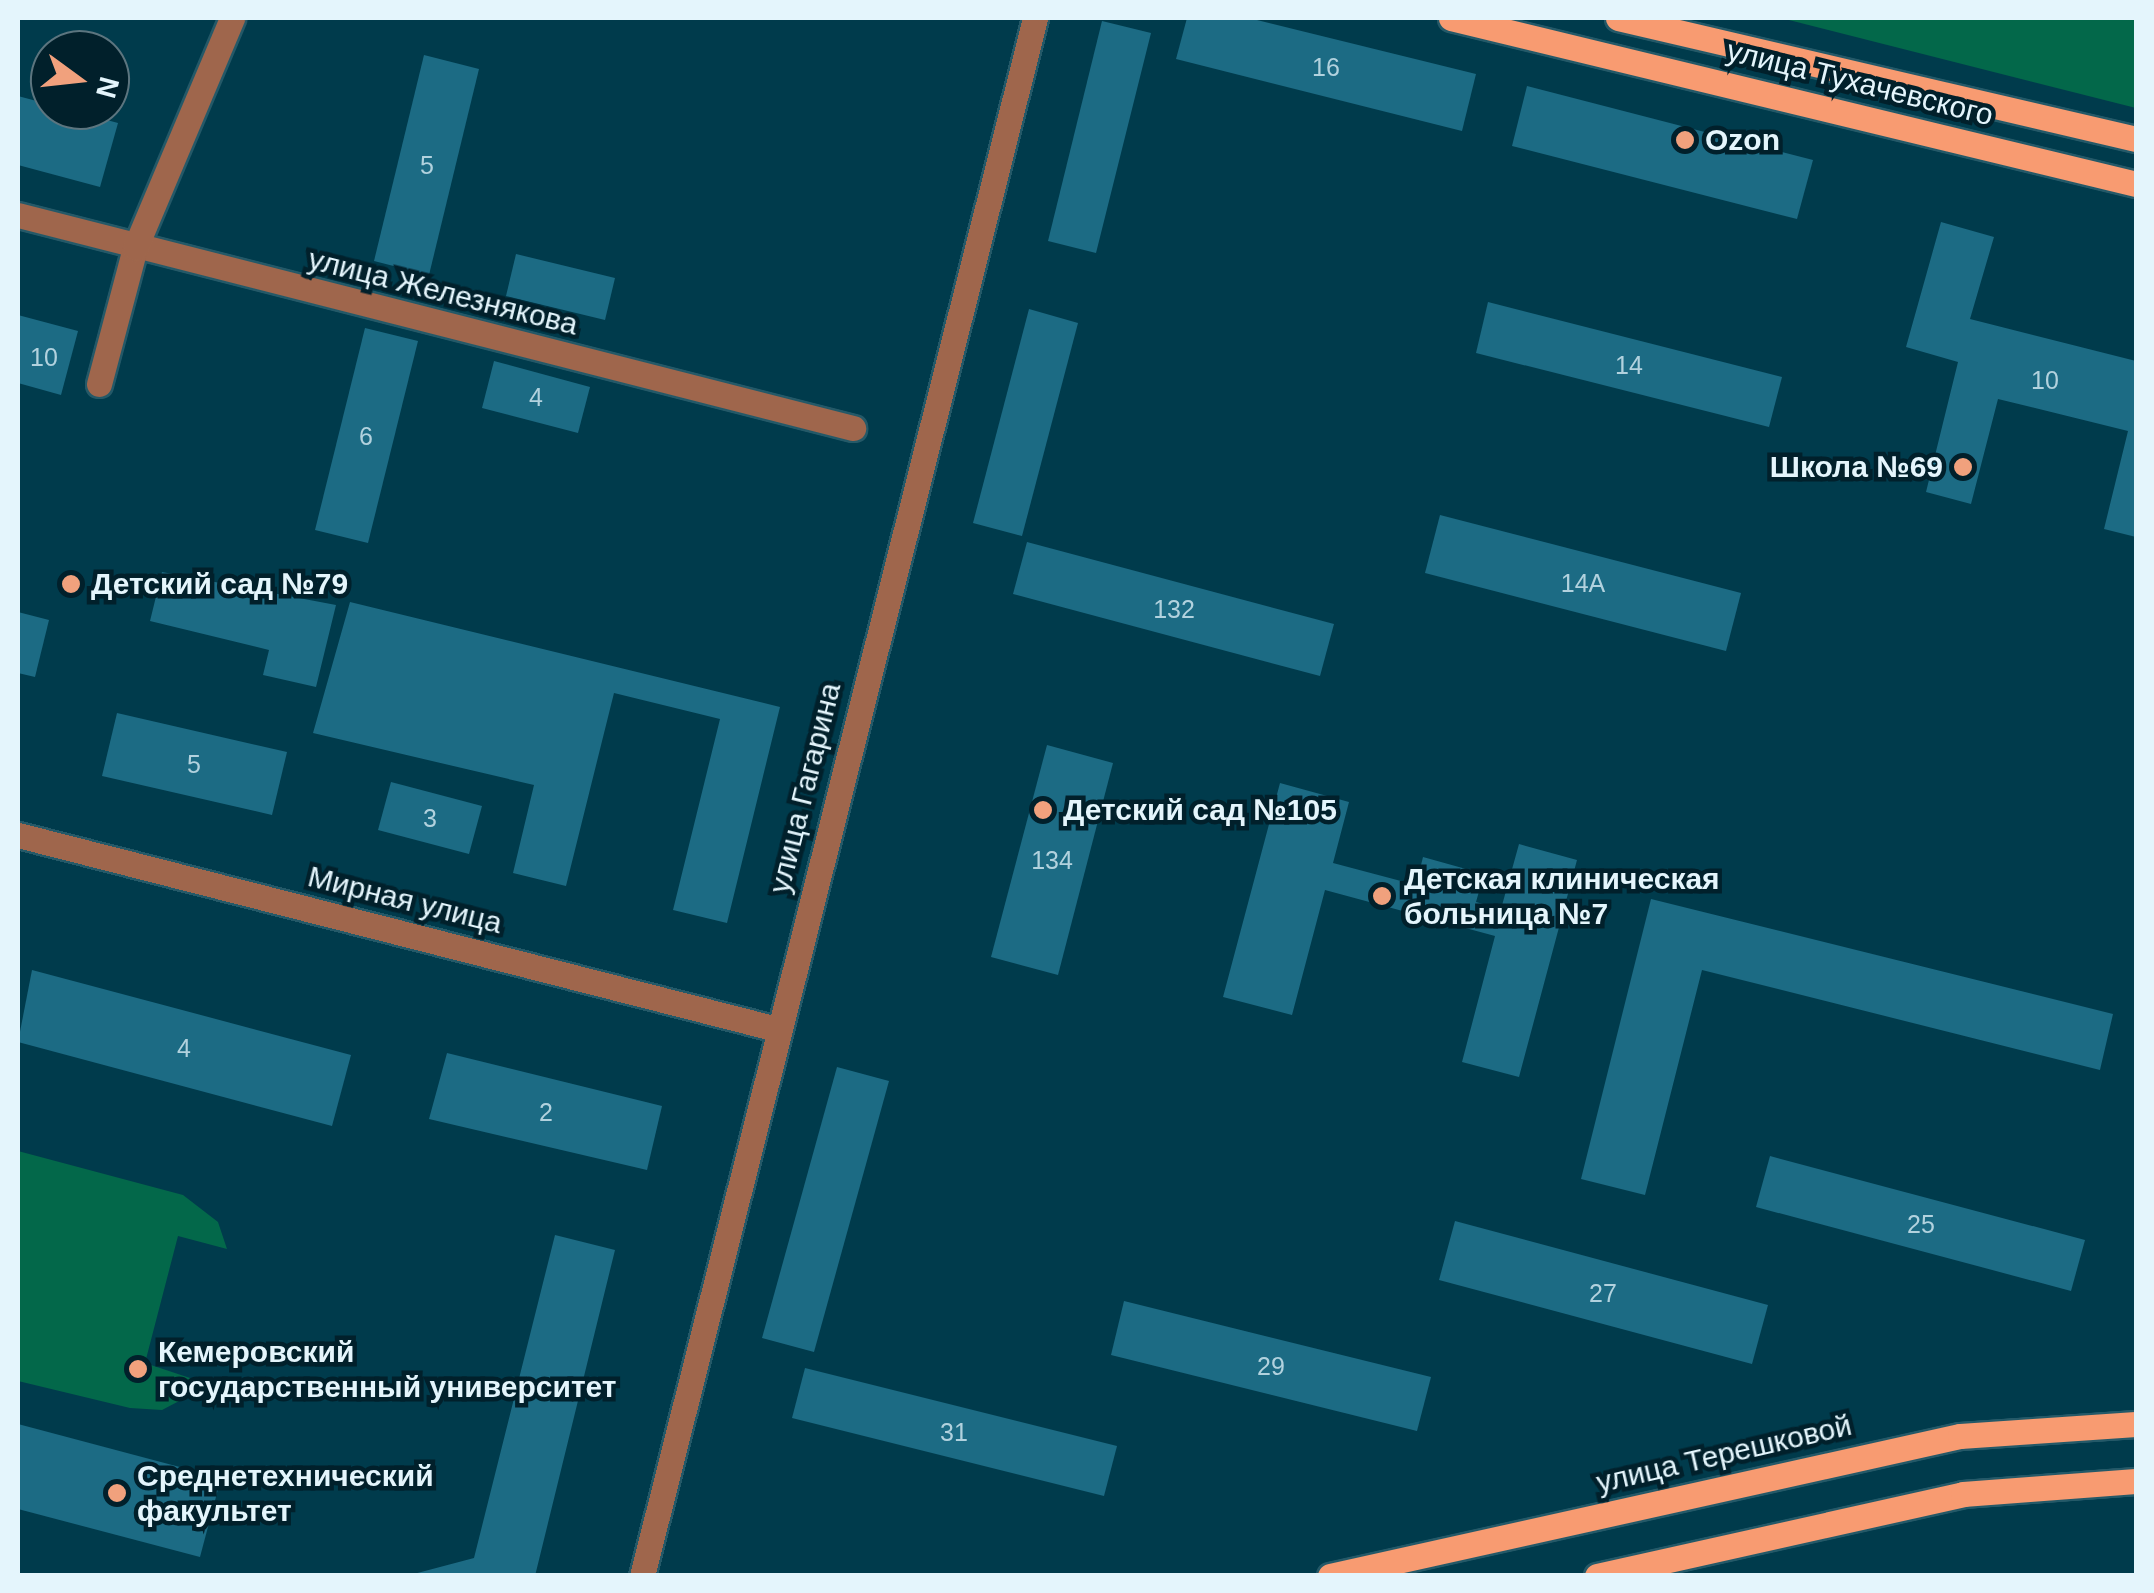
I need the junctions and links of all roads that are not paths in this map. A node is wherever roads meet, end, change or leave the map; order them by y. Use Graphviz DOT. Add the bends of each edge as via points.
graph roads {
  1 [pos="232,18"];
  2 [pos="1035,18"];
  3 [pos="1451,18"];
  4 [pos="1618,18"];
  5 [pos="2136,139"];
  6 [pos="2136,184"];
  7 [pos="18,215"];
  8 [pos="135,248"];
  9 [pos="98,384"];
  10 [pos="853,428"];
  11 [pos="18,835"];
  12 [pos="777,1029"];
  13 [pos="2136,1424"];
  14 [pos="2136,1481"];
  15 [pos="642,1576"];
  16 [pos="1330,1576"];
  17 [pos="1597,1576"];
  1 -- 8 [label="street" via="219,66"];
  2 -- 12 [label="street, улица Гагарина"];
  3 -- 6 [label="main road, улица Тухачевского"];
  4 -- 5 [label="main road, улица Тухачевского"];
  7 -- 8 [label="street, улица Железнякова"];
  8 -- 9 [label="street"];
  8 -- 10 [label="street, улица Железнякова"];
  11 -- 12 [label="street, Мирная улица"];
  12 -- 15 [label="street, улица Гагарина"];
  13 -- 16 [label="main road, улица Терешковой" via="1960,1436"];
  14 -- 17 [label="main road" via="1964,1494"];
}
